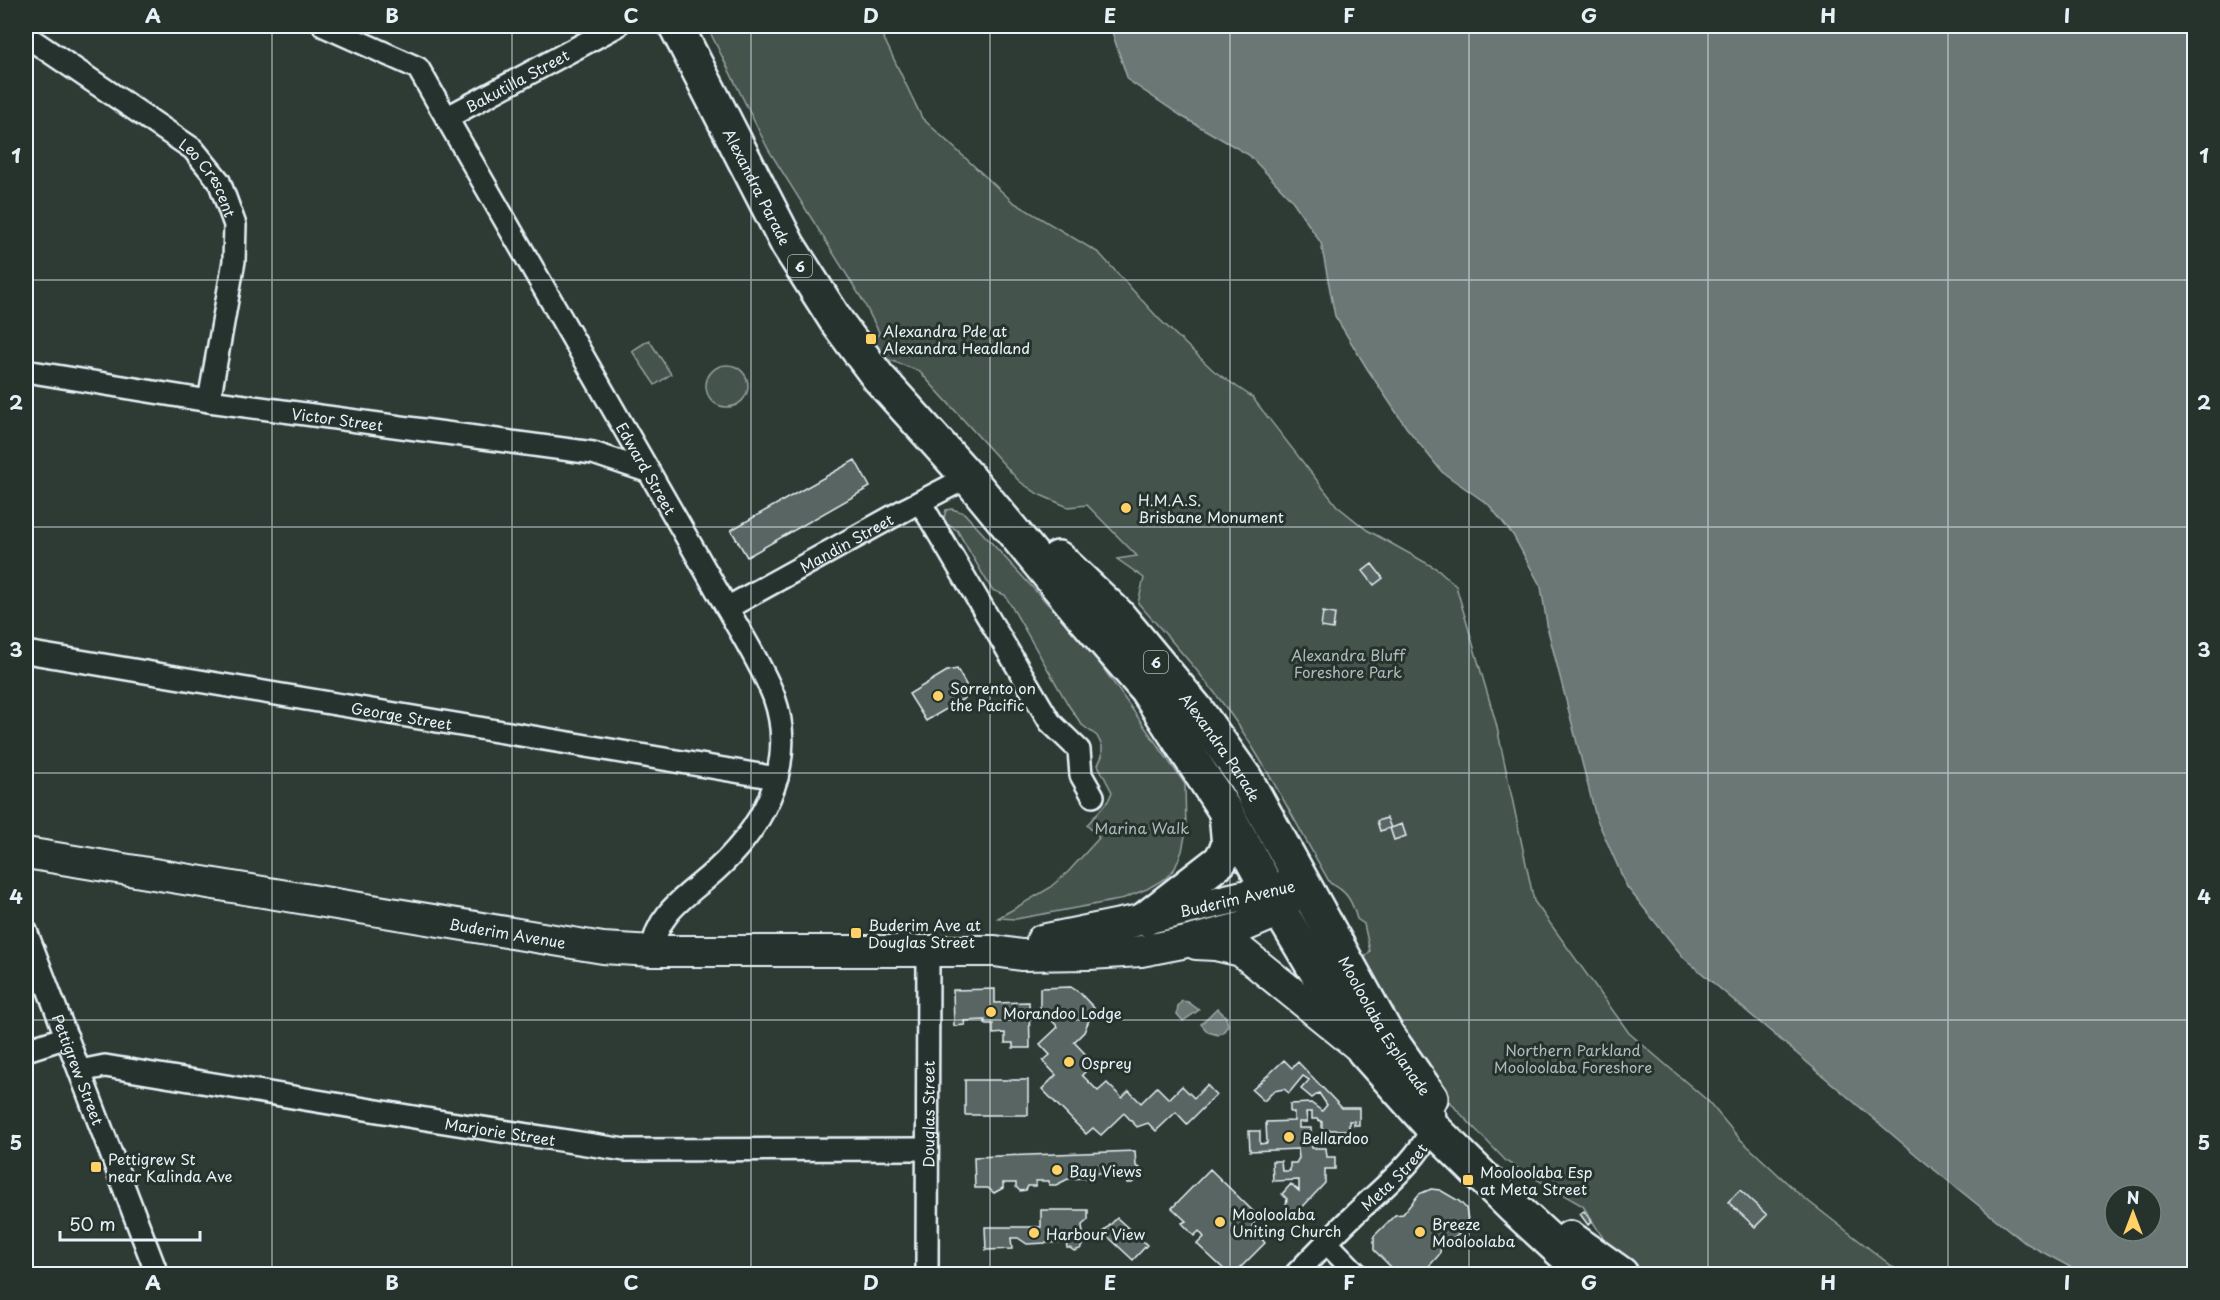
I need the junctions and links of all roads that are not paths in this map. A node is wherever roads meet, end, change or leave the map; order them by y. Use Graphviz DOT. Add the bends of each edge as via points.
graph roads {
  1 [pos="324,26"];
  2 [pos="617,26"];
  3 [pos="676,26"];
  4 [pos="26,36"];
  5 [pos="448,117"];
  6 [pos="26,371"];
  7 [pos="209,400"];
  8 [pos="647,471"];
  9 [pos="968,477"];
  10 [pos="920,501"];
  11 [pos="727,608"];
  12 [pos="26,652"];
  13 [pos="777,778"];
  14 [pos="1093,796"];
  15 [pos="1226,812"];
  16 [pos="26,853"];
  17 [pos="1301,882"];
  18 [pos="1274,901"];
  19 [pos="1145,919"];
  20 [pos="26,931"];
  21 [pos="1182,944"];
  22 [pos="652,951"];
  23 [pos="928,951"];
  24 [pos="995,951"];
  25 [pos="67,1037"];
  26 [pos="26,1050"];
  27 [pos="1364,1051"];
  28 [pos="80,1071"];
  29 [pos="1425,1091"];
  30 [pos="1432,1128"];
  31 [pos="926,1149"];
  32 [pos="1326,1242"];
  33 [pos="157,1275"];
  34 [pos="927,1275"];
  35 [pos="1296,1275"];
  36 [pos="1358,1275"];
  37 [pos="1586,1275"];
  38 [pos="1621,1275"];
  1 -- 5 [label="street, Edward Street" via="418,68"];
  2 -- 5 [label="street, Bakutilla Street"];
  3 -- 9 [label="main road, Alexandra Parade / 6" via="809,280 878,377"];
  4 -- 7 [label="street, Leo Crescent" via="193,149 219,181 235,225 234,261"];
  5 -- 8 [label="street, Edward Street"];
  6 -- 7 [label="street, Victor Street"];
  7 -- 8 [label="street, Victor Street" via="593,453"];
  8 -- 11 [label="street, Edward Street"];
  9 -- 10 [label="street, Mandin Street"];
  9 -- 15 [label="main road, Alexandra Parade / 6" via="1146,689"];
  9 -- 17 [label="main road, Alexandra Parade / 6" via="1117,614 1196,709 1245,778"];
  10 -- 11 [label="street, Mandin Street"];
  10 -- 14 [label="street" via="1050,722 1079,750 1081,775"];
  11 -- 13 [label="street, Edward Street" via="774,697 781,740"];
  12 -- 13 [label="street, George Street"];
  13 -- 22 [label="street, Edward Street" via="749,836 672,907 654,936"];
  15 -- 18 [label="main road, Alexandra Parade / 6"];
  15 -- 19 [label="main road" via="1226,854"];
  16 -- 22 [label="main road, Buderim Avenue" via="603,948"];
  17 -- 18 [label="main road, Buderim Avenue"];
  17 -- 29 [label="main road, Mooloolaba Esplanade / 6" via="1387,1035"];
  18 -- 19 [label="main road, Buderim Avenue"];
  18 -- 21 [label="main road, Buderim Avenue" via="1240,928"];
  18 -- 27 [label="main road, Mooloolaba Esplanade / 6"];
  19 -- 24 [label="main road, Buderim Avenue"];
  20 -- 25 [label="street, Pettigrew Street"];
  21 -- 24 [label="main road, Buderim Avenue" via="1089,954 1021,956"];
  21 -- 27 [label="main road" via="1241,951"];
  22 -- 23 [label="main road, Buderim Avenue"];
  23 -- 24 [label="main road, Buderim Avenue"];
  23 -- 31 [label="street, Douglas Street"];
  25 -- 26 [label="street"];
  25 -- 28 [label="street, Pettigrew Street"];
  27 -- 30 [label="main road, Mooloolaba Esplanade / 6"];
  28 -- 31 [label="street, Marjorie Street" via="105,1066 625,1150"];
  28 -- 33 [label="street, Pettigrew Street"];
  29 -- 30 [label="street, Meta Street" via="1435,1116"];
  29 -- 38 [label="main road, Mooloolaba Esplanade / 6" via="1517,1190 1569,1237"];
  30 -- 32 [label="street, Meta Street" via="1406,1165"];
  30 -- 37 [label="main road, Mooloolaba Esplanade / 6"];
  31 -- 34 [label="street, Douglas Street"];
  32 -- 35 [label="street, Meta Street"];
  32 -- 36 [label="street"];
}
